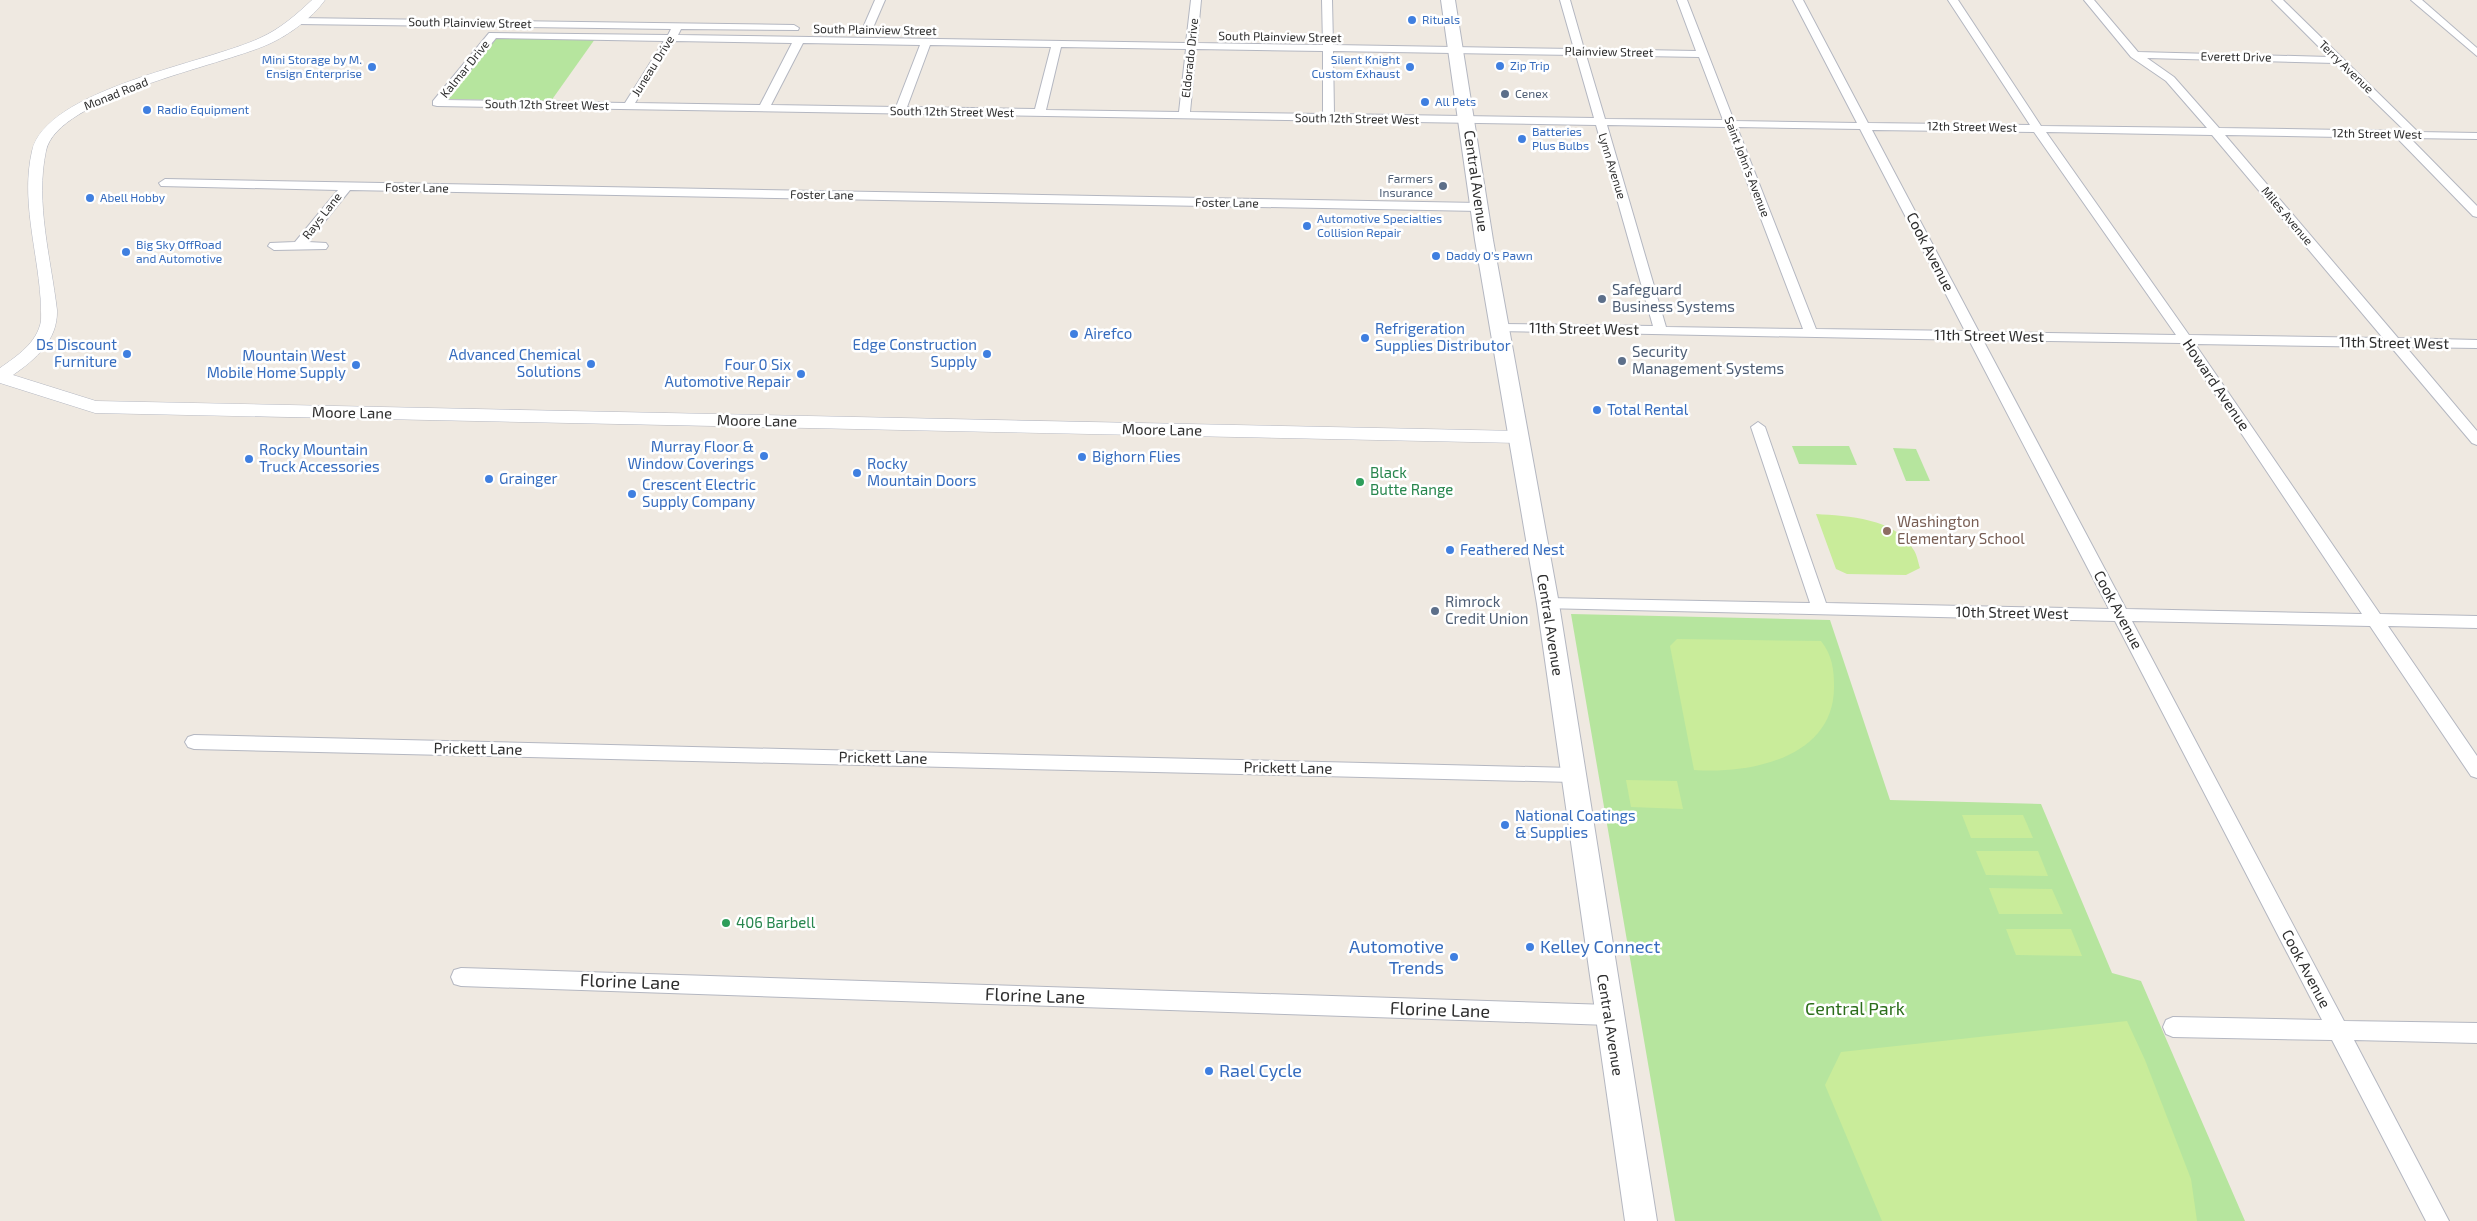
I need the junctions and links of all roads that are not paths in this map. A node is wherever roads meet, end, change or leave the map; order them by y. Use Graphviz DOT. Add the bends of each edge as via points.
graph roads {
  1 [pos="319,0"];
  2 [pos="880,0"];
  3 [pos="1196,0"];
  4 [pos="1327,0"];
  5 [pos="1448,0"];
  6 [pos="1565,0"];
  7 [pos="1682,0"];
  8 [pos="1798,0"];
  9 [pos="1953,0"];
  10 [pos="2089,0"];
  11 [pos="2278,0"];
  12 [pos="2416,0"];
  13 [pos="297,21"];
  14 [pos="678,26"];
  15 [pos="809,28"];
  16 [pos="867,30"];
  17 [pos="970,31"];
  18 [pos="493,35"];
  19 [pos="671,38"];
  20 [pos="799,40"];
  21 [pos="1192,41"];
  22 [pos="926,42"];
  23 [pos="1329,42"];
  24 [pos="1057,44"];
  25 [pos="1454,44"];
  26 [pos="1579,52"];
  27 [pos="2477,53"];
  28 [pos="1702,54"];
  29 [pos="2135,55"];
  30 [pos="2338,60"];
  31 [pos="438,103"];
  32 [pos="628,106"];
  33 [pos="764,108"];
  34 [pos="900,111"];
  35 [pos="1040,114"];
  36 [pos="1184,116"];
  37 [pos="1329,119"];
  38 [pos="1467,121"];
  39 [pos="1599,122"];
  40 [pos="1730,124"];
  41 [pos="1864,126"];
  42 [pos="2038,128"];
  43 [pos="2216,131"];
  44 [pos="2399,134"];
  45 [pos="2415,134"];
  46 [pos="2477,136"];
  47 [pos="165,183"];
  48 [pos="346,187"];
  49 [pos="1479,207"];
  50 [pos="2477,213"];
  51 [pos="299,245"];
  52 [pos="274,246"];
  53 [pos="322,246"];
  54 [pos="1501,328"];
  55 [pos="1661,331"];
  56 [pos="1811,333"];
  57 [pos="1974,336"];
  58 [pos="2186,340"];
  59 [pos="2394,343"];
  60 [pos="2477,344"];
  61 [pos="0,377"];
  62 [pos="1758,427"];
  63 [pos="1519,437"];
  64 [pos="2477,440"];
  65 [pos="1548,604"];
  66 [pos="1820,609"];
  67 [pos="2121,615"];
  68 [pos="2374,620"];
  69 [pos="2477,622"];
  70 [pos="194,742"];
  71 [pos="2477,771"];
  72 [pos="1572,775"];
  73 [pos="461,977"];
  74 [pos="1609,1016"];
  75 [pos="2173,1027"];
  76 [pos="2337,1028"];
  77 [pos="2477,1032"];
  78 [pos="1641,1221"];
  79 [pos="2438,1221"];
  1 -- 13 [label="street, Monad Road"];
  2 -- 16 [label="street"];
  3 -- 21 [label="street, Eldorado Drive"];
  4 -- 23 [label="street"];
  5 -- 25 [label="main road, Central Avenue"];
  6 -- 26 [label="street, Lynn Avenue"];
  7 -- 28 [label="street, Saint John's Avenue"];
  8 -- 41 [label="street, Cook Avenue"];
  9 -- 42 [label="street, Howard Avenue"];
  10 -- 29 [label="street, Miles Avenue"];
  11 -- 30 [label="street, Terry Avenue"];
  12 -- 27 [label="street"];
  13 -- 14 [label="street, South Plainview Street"];
  13 -- 61 [label="street, Monad Road" via="265,41 241,51 104,97 77,110 45,136 38,150 36,165 49,316 46,332 32,350"];
  14 -- 15 [label="street, South Plainview Street"];
  14 -- 19 [label="street, Juneau Drive"];
  17 -- 21 [label="street, South Plainview Street"];
  18 -- 19 [label="street, South Plainview Street"];
  18 -- 31 [label="street, Kalmar Drive"];
  19 -- 20 [label="street, South Plainview Street"];
  19 -- 32 [label="street, Juneau Drive"];
  20 -- 22 [label="street, South Plainview Street"];
  20 -- 33 [label="street"];
  21 -- 23 [label="street, South Plainview Street"];
  21 -- 24 [label="street, South Plainview Street"];
  21 -- 36 [label="street, Eldorado Drive"];
  22 -- 24 [label="street, South Plainview Street"];
  22 -- 34 [label="street"];
  23 -- 25 [label="street, South Plainview Street"];
  23 -- 37 [label="street"];
  24 -- 35 [label="street"];
  25 -- 26 [label="street, Plainview Street"];
  25 -- 38 [label="main road, Central Avenue"];
  26 -- 28 [label="street, Plainview Street"];
  26 -- 39 [label="street, Lynn Avenue"];
  28 -- 40 [label="street, Saint John's Avenue"];
  29 -- 30 [label="street, Everett Drive"];
  29 -- 43 [label="street, Miles Avenue" via="2170,79"];
  30 -- 45 [label="street, Terry Avenue"];
  31 -- 32 [label="street, South 12th Street West"];
  32 -- 33 [label="street, South 12th Street West"];
  33 -- 34 [label="street, South 12th Street West"];
  34 -- 35 [label="street, South 12th Street West"];
  35 -- 36 [label="street, South 12th Street West"];
  36 -- 37 [label="street, South 12th Street West"];
  37 -- 38 [label="street, South 12th Street West"];
  38 -- 39 [label="street, 12th Street West"];
  38 -- 49 [label="main road, Central Avenue"];
  39 -- 40 [label="street, 12th Street West"];
  39 -- 55 [label="street, Lynn Avenue"];
  40 -- 41 [label="street, 12th Street West"];
  40 -- 56 [label="street, Saint John's Avenue"];
  41 -- 42 [label="street, 12th Street West"];
  41 -- 57 [label="street, Cook Avenue"];
  42 -- 43 [label="street, 12th Street West"];
  42 -- 58 [label="street, Howard Avenue"];
  43 -- 44 [label="street, 12th Street West"];
  43 -- 59 [label="street, Miles Avenue"];
  44 -- 45 [label="street, 12th Street West"];
  44 -- 50 [label="street"];
  45 -- 46 [label="street, 12th Street West"];
  47 -- 48 [label="street, Foster Lane"];
  48 -- 49 [label="street, Foster Lane"];
  48 -- 51 [label="street, Rays Lane"];
  49 -- 54 [label="main road, Central Avenue"];
  51 -- 52 [label="street, Rays Lane"];
  51 -- 53 [label="street, Rays Lane"];
  54 -- 55 [label="street, 11th Street West"];
  54 -- 63 [label="main road, Central Avenue"];
  55 -- 56 [label="street, 11th Street West"];
  56 -- 57 [label="street, 11th Street West"];
  57 -- 58 [label="street, 11th Street West"];
  57 -- 67 [label="street, Cook Avenue"];
  58 -- 59 [label="street, 11th Street West"];
  58 -- 68 [label="street, Howard Avenue"];
  59 -- 60 [label="street, 11th Street West"];
  59 -- 64 [label="street, Miles Avenue"];
  61 -- 63 [label="street, Moore Lane" via="25,382 62,398 95,407"];
  62 -- 66 [label="street"];
  63 -- 65 [label="main road, Central Avenue"];
  65 -- 66 [label="street, 10th Street West"];
  65 -- 72 [label="main road, Central Avenue"];
  66 -- 67 [label="street, 10th Street West"];
  67 -- 68 [label="street, 10th Street West"];
  67 -- 76 [label="street, Cook Avenue"];
  68 -- 69 [label="street, 10th Street West"];
  68 -- 71 [label="street, Howard Avenue"];
  70 -- 72 [label="street, Prickett Lane"];
  72 -- 74 [label="main road, Central Avenue"];
  73 -- 74 [label="street, Florine Lane"];
  74 -- 78 [label="main road, Central Avenue"];
  75 -- 76 [label="street"];
  76 -- 77 [label="street"];
  76 -- 79 [label="street, Cook Avenue"];
}
